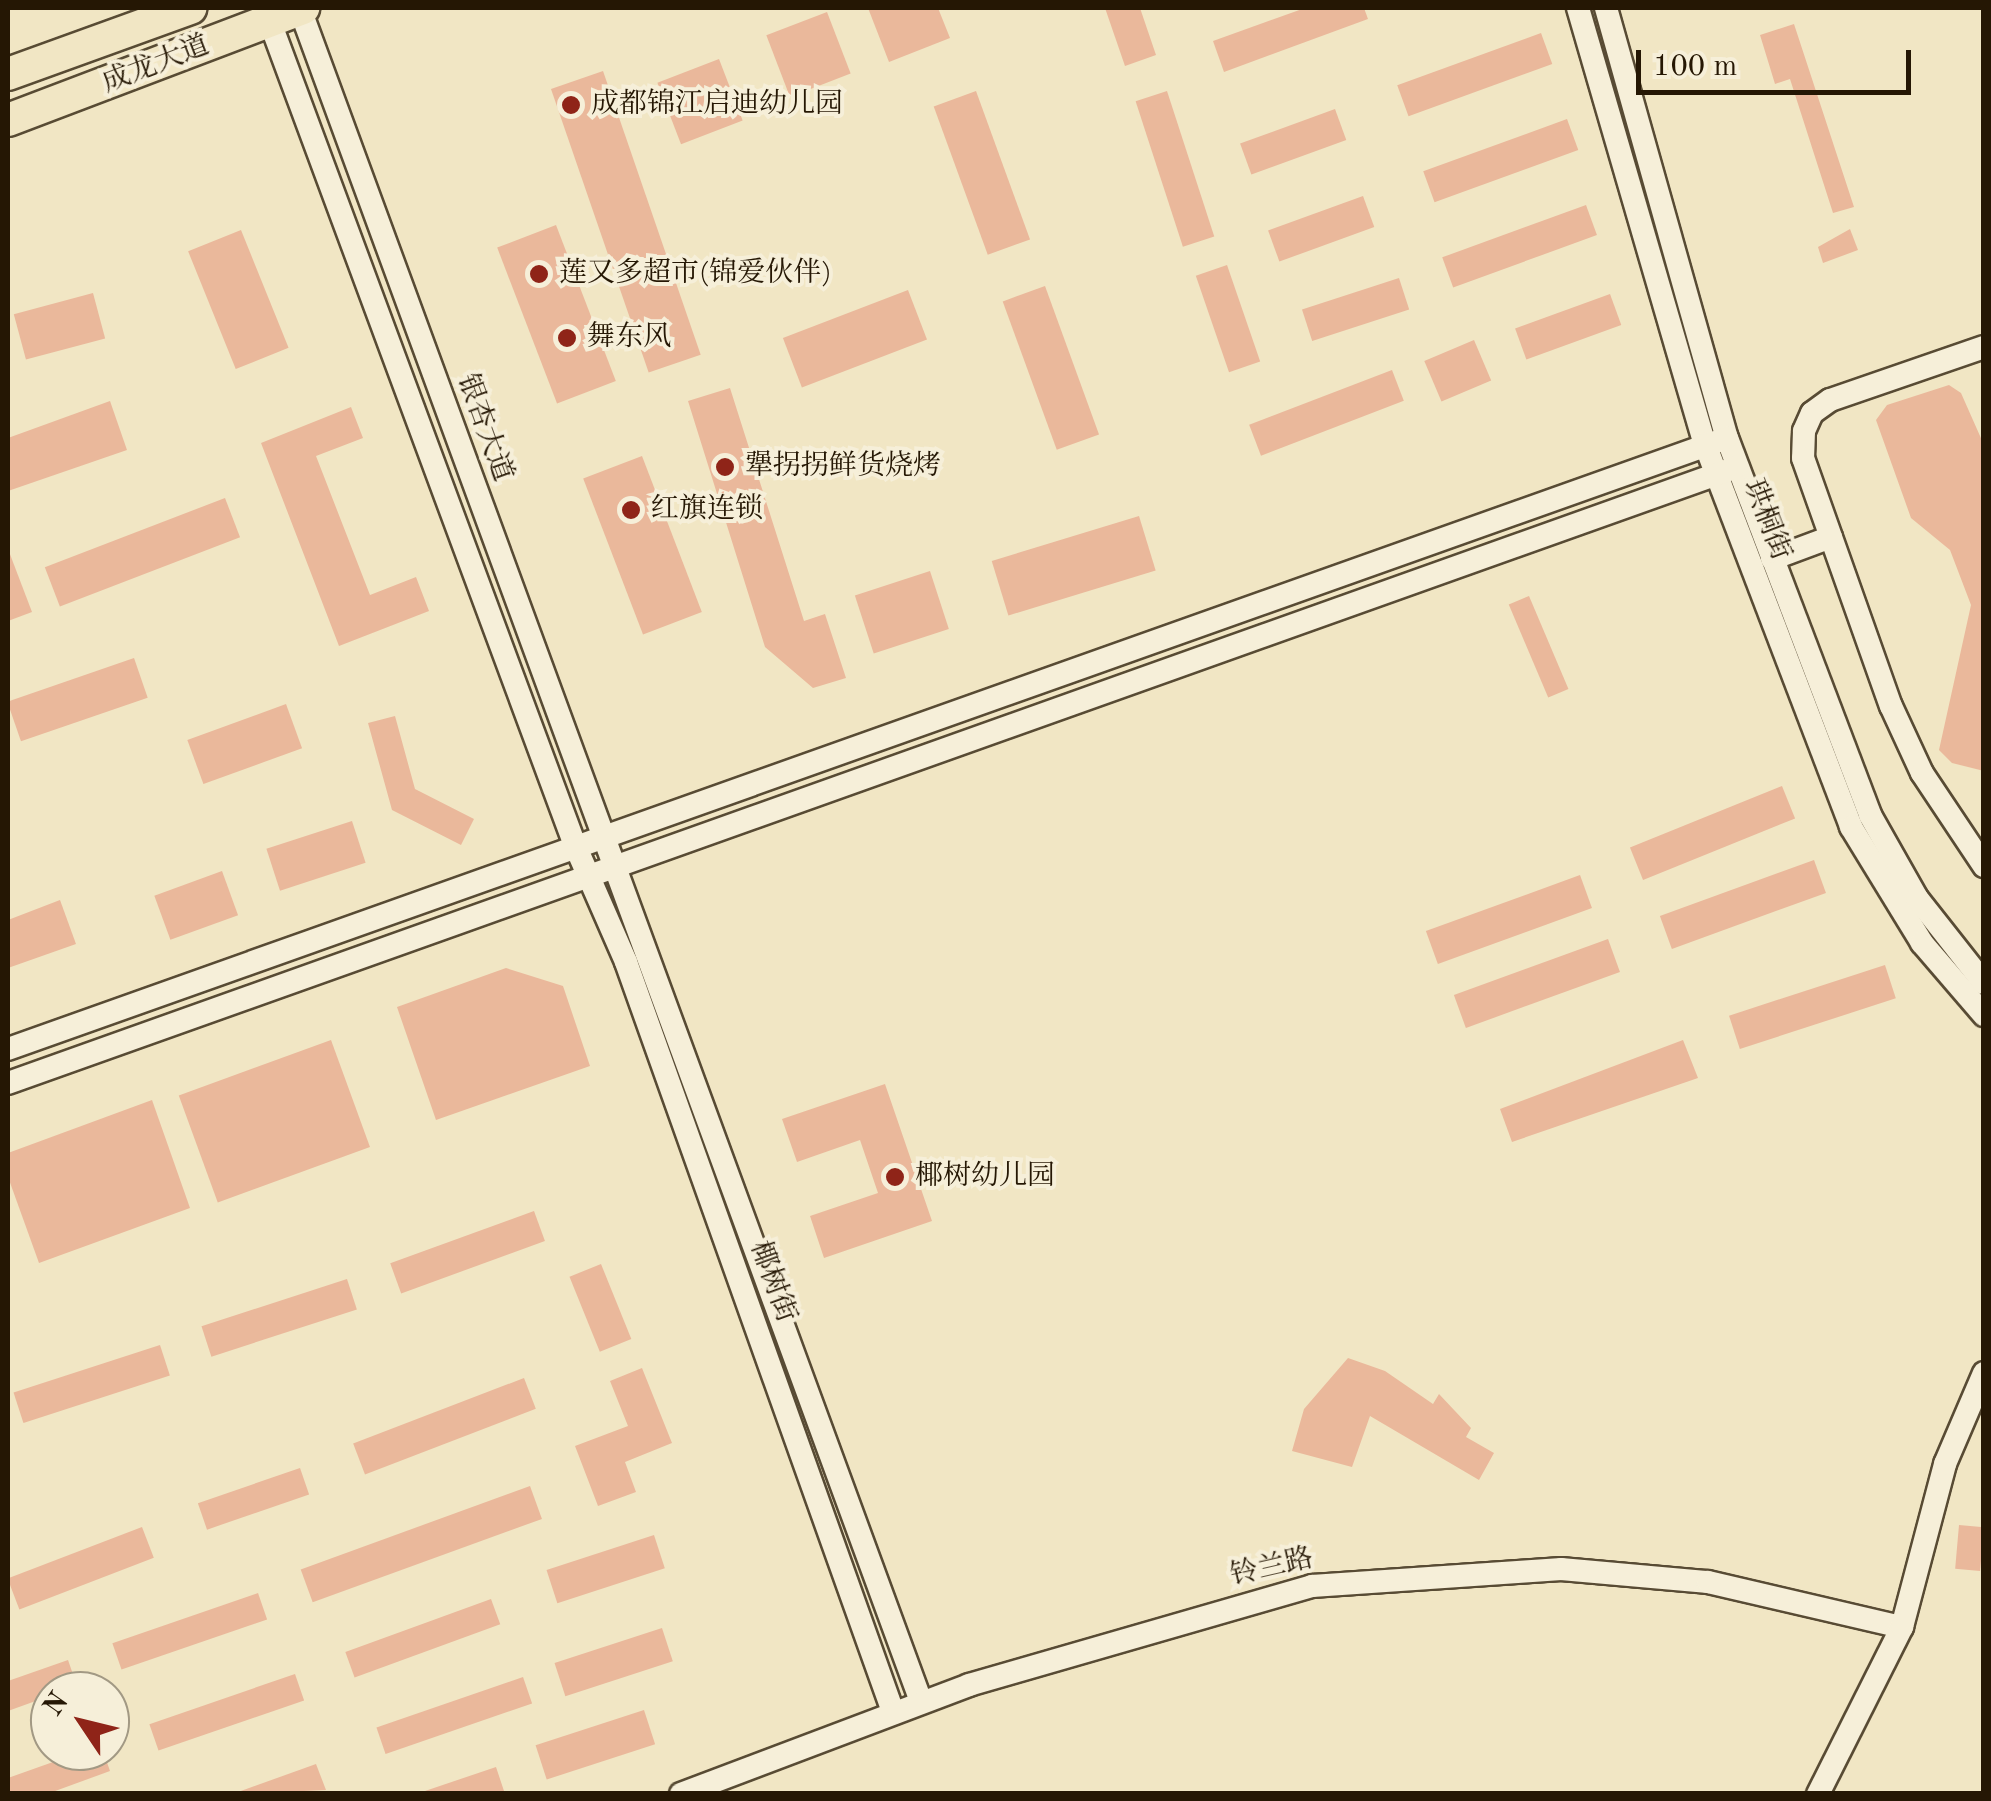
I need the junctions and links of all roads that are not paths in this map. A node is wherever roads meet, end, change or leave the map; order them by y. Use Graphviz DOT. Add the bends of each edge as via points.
graph roads {
  1 [pos="190,8"];
  2 [pos="1578,8"];
  3 [pos="1606,8"];
  4 [pos="291,13"];
  5 [pos="8,74"];
  6 [pos="8,120"];
  7 [pos="1984,347"];
  8 [pos="1716,441"];
  9 [pos="1726,470"];
  10 [pos="1831,537"];
  11 [pos="1772,559"];
  12 [pos="604,835"];
  13 [pos="575,846"];
  14 [pos="616,866"];
  15 [pos="1984,866"];
  16 [pos="587,875"];
  17 [pos="1984,983"];
  18 [pos="1984,1015"];
  19 [pos="8,1049"];
  20 [pos="8,1083"];
  21 [pos="1984,1373"];
  22 [pos="1902,1627"];
  23 [pos="921,1701"];
  24 [pos="893,1712"];
  25 [pos="681,1794"];
  26 [pos="1818,1794"];
  1 -- 5 [label="highway, 成龙大道"];
  2 -- 8 [label="street, 珙桐街"];
  3 -- 8 [label="street, 珙桐街"];
  4 -- 6 [label="highway, 成龙大道"];
  4 -- 12 [label="street, 银杏大道"];
  4 -- 13 [label="street"];
  7 -- 10 [label="street" via="1830,400 1812,413 1803,458"];
  8 -- 9 [label="street, 珙桐街"];
  8 -- 12 [label="street"];
  9 -- 11 [label="street, 珙桐街"];
  9 -- 14 [label="street"];
  9 -- 18 [label="street, 珙桐街" via="1851,827 1922,943"];
  10 -- 11 [label="street"];
  10 -- 15 [label="street" via="1922,773"];
  11 -- 17 [label="street, 珙桐街" via="1870,816 1917,898"];
  12 -- 13 [label="street"];
  12 -- 14 [label="street, 银杏大道"];
  13 -- 16 [label="street"];
  13 -- 19 [label="street"];
  14 -- 16 [label="street"];
  14 -- 23 [label="street, 椰树街"];
  16 -- 20 [label="street"];
  16 -- 24 [label="street, 椰树街" via="626,962"];
  21 -- 22 [label="street" via="1945,1464"];
  22 -- 23 [label="street, 铃兰路" via="1708,1582 1561,1569 1312,1586"];
  22 -- 26 [label="street"];
  23 -- 24 [label="street, 铃兰路"];
  24 -- 25 [label="street, 铃兰路"];
}
